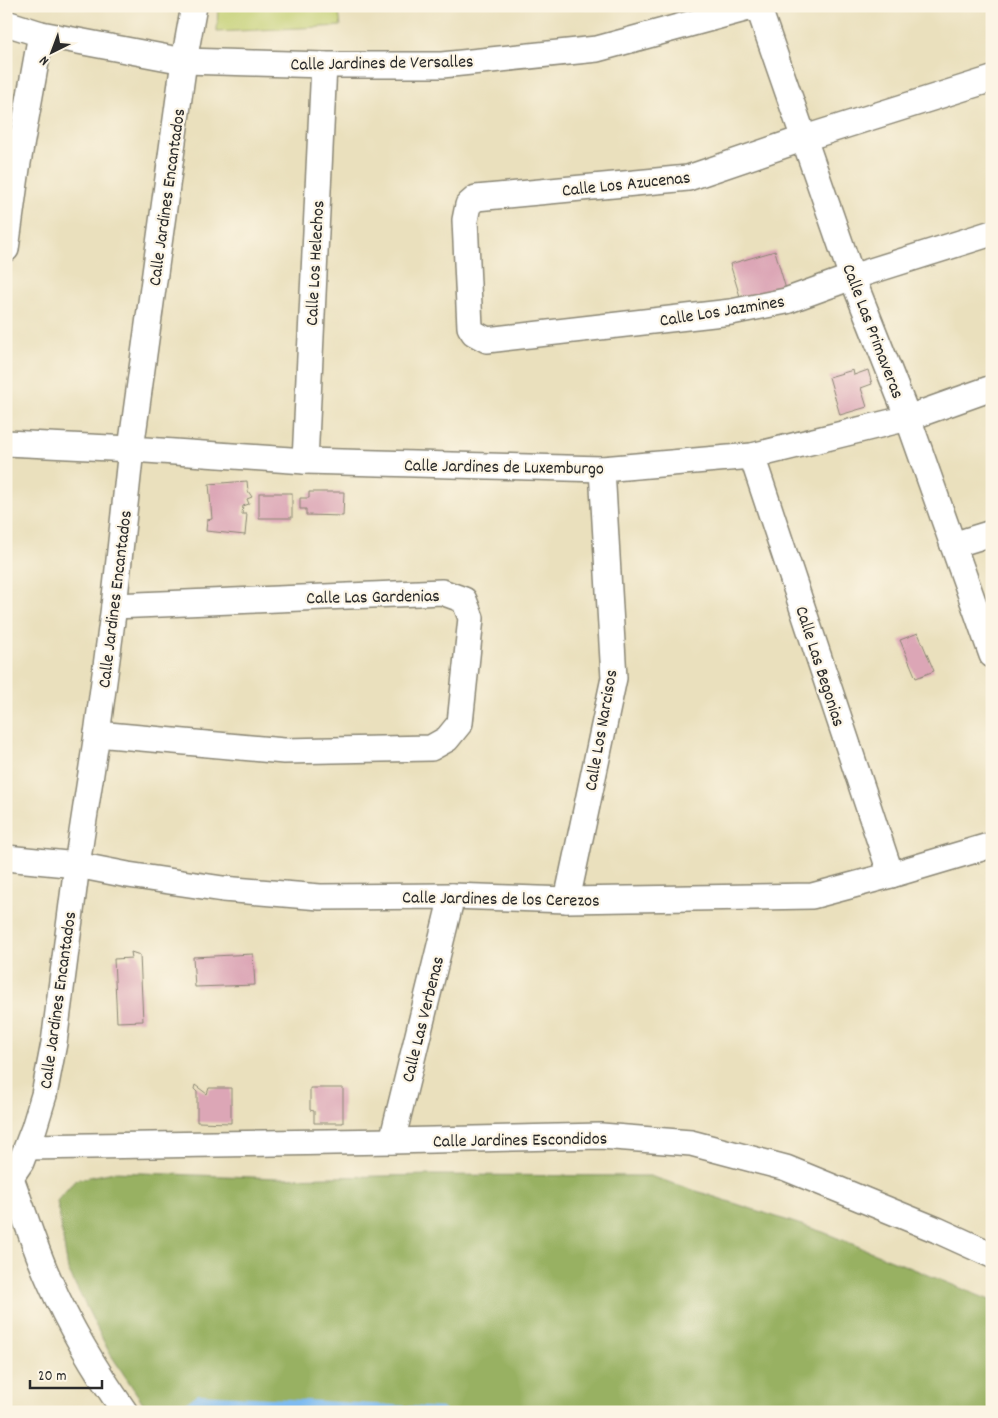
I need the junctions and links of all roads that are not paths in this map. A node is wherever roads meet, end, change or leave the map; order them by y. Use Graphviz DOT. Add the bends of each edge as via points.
graph roads {
  1 [pos="194,6"];
  2 [pos="757,6"];
  3 [pos="6,23"];
  4 [pos="42,34"];
  5 [pos="184,61"];
  6 [pos="324,65"];
  7 [pos="992,80"];
  8 [pos="805,138"];
  9 [pos="12,166"];
  10 [pos="992,233"];
  11 [pos="6,249"];
  12 [pos="852,276"];
  13 [pos="474,333"];
  14 [pos="992,388"];
  15 [pos="908,418"];
  16 [pos="6,444"];
  17 [pos="131,449"];
  18 [pos="752,456"];
  19 [pos="305,461"];
  20 [pos="602,469"];
  21 [pos="992,533"];
  22 [pos="953,545"];
  23 [pos="114,606"];
  24 [pos="992,655"];
  25 [pos="97,734"];
  26 [pos="992,844"];
  27 [pos="6,858"];
  28 [pos="77,865"];
  29 [pos="891,876"];
  30 [pos="452,896"];
  31 [pos="567,900"];
  32 [pos="392,1141"];
  33 [pos="28,1147"];
  34 [pos="8,1181"];
  35 [pos="992,1255"];
  36 [pos="125,1412"];
  1 -- 5 [label="street, Calle Jardines Encantados"];
  2 -- 6 [label="street, Calle Jardines de Versalles" via="597,49 442,65"];
  2 -- 8 [label="street, Calle Las Primaveras"];
  3 -- 4 [label="street, Calle Jardines de Versalles"];
  4 -- 5 [label="street, Calle Jardines de Versalles"];
  4 -- 9 [label="street"];
  5 -- 6 [label="street, Calle Jardines de Versalles"];
  5 -- 17 [label="street, Calle Jardines Encantados"];
  6 -- 19 [label="street, Calle Los Helechos"];
  7 -- 8 [label="street, Calle Los Azucenas"];
  8 -- 12 [label="street, Calle Las Primaveras"];
  8 -- 13 [label="street, Calle Los Azucenas" via="688,178 476,198 468,205 465,220 470,327"];
  9 -- 11 [label="street"];
  10 -- 12 [label="street, Calle Los Jazmines"];
  12 -- 13 [label="street, Calle Los Jazmines" via="786,300 731,312 487,340"];
  12 -- 15 [label="street, Calle Las Primaveras"];
  14 -- 15 [label="street, Calle Jardines de Luxemburgo"];
  15 -- 18 [label="street, Calle Jardines de Luxemburgo"];
  15 -- 22 [label="street, Calle Las Primaveras"];
  16 -- 17 [label="street, Calle Jardines de Luxemburgo"];
  17 -- 19 [label="street, Calle Jardines de Luxemburgo"];
  17 -- 23 [label="street, Calle Jardines Encantados"];
  18 -- 20 [label="street, Calle Jardines de Luxemburgo"];
  18 -- 29 [label="street, Calle Las Begonias"];
  19 -- 20 [label="street, Calle Jardines de Luxemburgo"];
  20 -- 31 [label="street, Calle Los Narcisos" via="614,678"];
  21 -- 22 [label="street"];
  22 -- 24 [label="street, Calle Las Primaveras"];
  23 -- 25 [label="street, Calle Jardines Encantados"];
  23 -- 25 [label="street, Calle Las Gardenias" via="442,592 464,600 471,618 460,723 447,739 431,748 284,752"];
  25 -- 28 [label="street, Calle Jardines Encantados"];
  26 -- 29 [label="street, Calle Jardines de los Cerezos"];
  27 -- 28 [label="street, Calle Jardines de los Cerezos"];
  28 -- 30 [label="street, Calle Jardines de los Cerezos" via="223,888 320,897"];
  28 -- 33 [label="street, Calle Jardines Encantados" via="54,1043 44,1095"];
  29 -- 31 [label="street, Calle Jardines de los Cerezos" via="812,896"];
  30 -- 31 [label="street, Calle Jardines de los Cerezos"];
  30 -- 32 [label="street, Calle Las Verbenas"];
  32 -- 33 [label="street, Calle Jardines Escondidos"];
  32 -- 35 [label="street, Calle Jardines Escondidos" via="601,1136 691,1143 786,1168"];
  33 -- 34 [label="street, Calle Jardines Encantados"];
  34 -- 36 [label="street" via="72,1328"];
}
